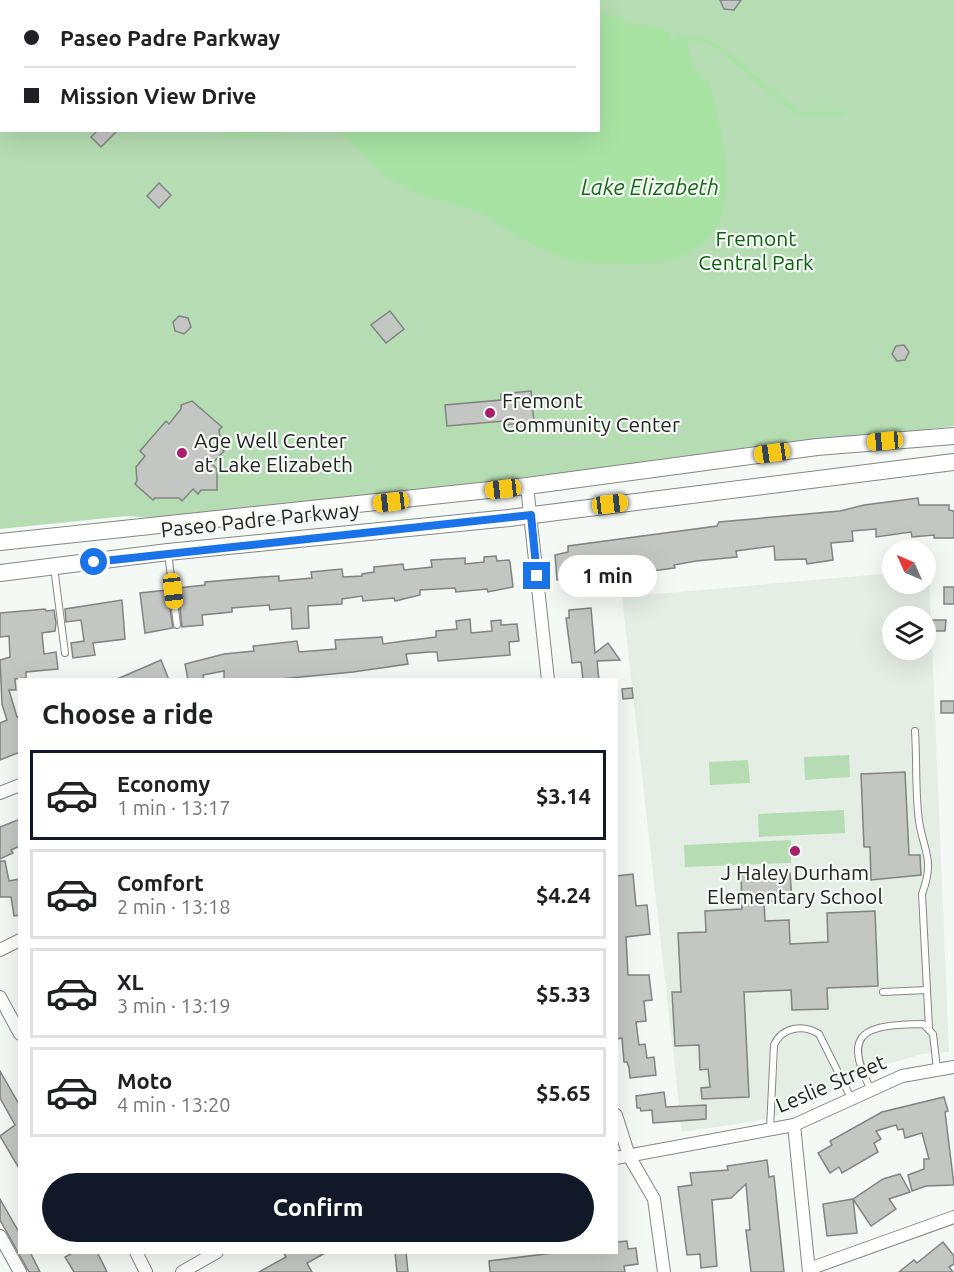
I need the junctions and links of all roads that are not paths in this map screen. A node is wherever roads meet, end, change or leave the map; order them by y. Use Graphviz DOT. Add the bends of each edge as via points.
graph roads {
  1 [pos="954,435"];
  2 [pos="954,462"];
  3 [pos="527,486"];
  4 [pos="531,515"];
  5 [pos="0,542"];
  6 [pos="168,552"];
  7 [pos="54,567"];
  8 [pos="0,573"];
  9 [pos="177,625"];
  10 [pos="65,653"];
  11 [pos="548,678"];
  12 [pos="915,731"];
  13 [pos="18,786"];
  14 [pos="0,793"];
  15 [pos="18,941"];
  16 [pos="0,950"];
  17 [pos="927,990"];
  18 [pos="883,992"];
  19 [pos="0,997"];
  20 [pos="929,1028"];
  21 [pos="18,1030"];
  22 [pos="954,1067"];
  23 [pos="937,1070"];
  24 [pos="870,1088"];
  25 [pos="851,1098"];
  26 [pos="794,1125"];
  27 [pos="618,1127"];
  28 [pos="771,1130"];
  29 [pos="623,1157"];
  30 [pos="954,1217"];
  31 [pos="0,1236"];
  32 [pos="137,1254"];
  33 [pos="214,1254"];
  34 [pos="809,1271"];
  35 [pos="20,1272"];
  36 [pos="146,1272"];
  37 [pos="182,1272"];
  38 [pos="664,1272"];
  1 -- 3 [label="main road, Paseo Padre Parkway" via="817,447"];
  2 -- 4 [label="main road, Paseo Padre Parkway"];
  3 -- 4 [label="street"];
  3 -- 5 [label="main road, Paseo Padre Parkway"];
  4 -- 6 [label="main road, Paseo Padre Parkway"];
  4 -- 11 [label="street"];
  6 -- 7 [label="main road, Paseo Padre Parkway"];
  6 -- 9 [label="lane"];
  7 -- 8 [label="main road, Paseo Padre Parkway"];
  7 -- 10 [label="lane"];
  12 -- 17 [label="lane" via="919,821 928,864 922,894"];
  13 -- 14 [label="street"];
  15 -- 16 [label="street"];
  17 -- 18 [label="lane"];
  17 -- 20 [label="lane"];
  19 -- 21 [label="street"];
  20 -- 23 [label="lane"];
  20 -- 24 [label="lane" via="908,1024 876,1029 863,1036 856,1056"];
  22 -- 23 [label="street, Leslie Street"];
  23 -- 24 [label="street, Leslie Street" via="902,1076"];
  24 -- 25 [label="street, Leslie Street"];
  25 -- 26 [label="street, Leslie Street"];
  25 -- 28 [label="lane" via="819,1034 805,1028 793,1029 778,1037 774,1045"];
  26 -- 28 [label="street, Leslie Street"];
  26 -- 34 [label="street"];
  27 -- 29 [label="street"];
  28 -- 29 [label="street, Leslie Street"];
  29 -- 38 [label="street" via="654,1199"];
  30 -- 34 [label="street"];
  31 -- 35 [label="street"];
  32 -- 36 [label="street"];
  33 -- 37 [label="street"];
}
